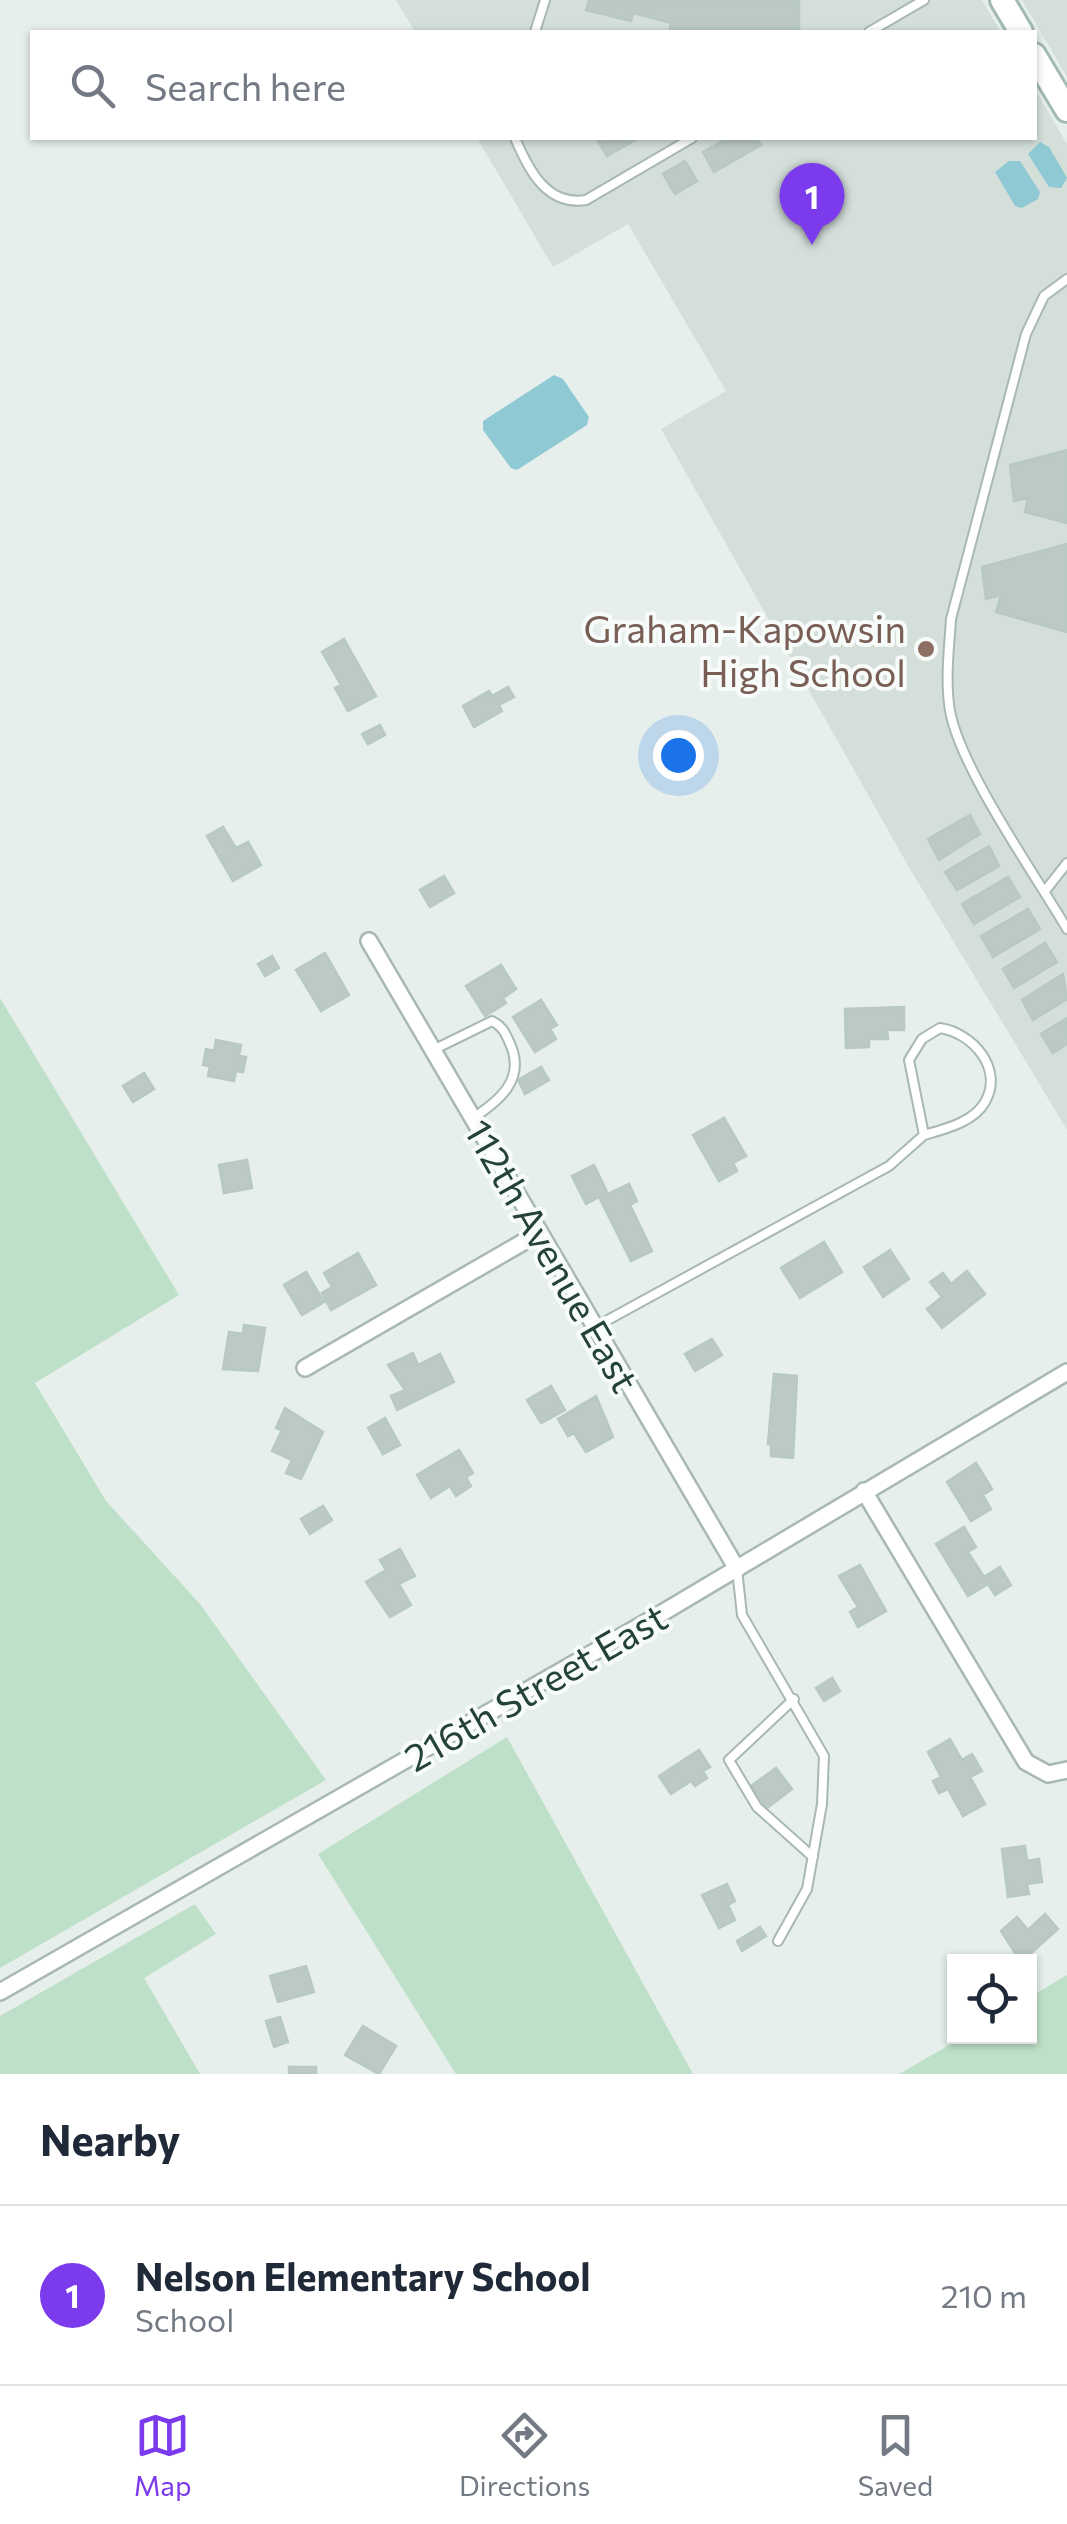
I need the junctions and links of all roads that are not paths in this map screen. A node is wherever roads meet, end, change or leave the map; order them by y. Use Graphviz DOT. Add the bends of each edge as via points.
graph roads {
  1 [pos="545,0"];
  2 [pos="924,0"];
  3 [pos="1002,0"];
  4 [pos="536,30"];
  5 [pos="872,30"];
  6 [pos="1020,30"];
  7 [pos="1037,61"];
  8 [pos="1067,110"];
  9 [pos="515,140"];
  10 [pos="689,140"];
  11 [pos="1067,278"];
  12 [pos="1067,862"];
  13 [pos="1045,891"];
  14 [pos="1067,929"];
  15 [pos="369,941"];
  16 [pos="433,1050"];
  17 [pos="473,1118"];
  18 [pos="924,1135"];
  19 [pos="539,1232"];
  20 [pos="595,1327"];
  21 [pos="306,1368"];
  22 [pos="1067,1372"];
  23 [pos="864,1490"];
  24 [pos="736,1570"];
  25 [pos="794,1699"];
  26 [pos="1067,1770"];
  27 [pos="813,1857"];
  28 [pos="778,1941"];
  29 [pos="0,1992"];
  1 -- 4 [label="lane"];
  2 -- 5 [label="lane"];
  3 -- 6 [label="street"];
  7 -- 8 [label="street"];
  9 -- 10 [label="lane" via="552,198 568,203 586,200"];
  11 -- 13 [label="lane" via="1044,296 1026,334 951,619 947,668 950,713 967,758"];
  12 -- 13 [label="lane"];
  13 -- 14 [label="lane"];
  15 -- 16 [label="street, 112th Avenue East"];
  16 -- 17 [label="street, 112th Avenue East"];
  16 -- 17 [label="lane" via="492,1021 505,1032 517,1060 514,1076 497,1102"];
  17 -- 19 [label="street, 112th Avenue East"];
  18 -- 18 [label="lane" via="909,1060 922,1039 940,1028 953,1030 986,1058 991,1081 985,1103 966,1119"];
  18 -- 20 [label="lane" via="889,1166 820,1207"];
  19 -- 20 [label="street, 112th Avenue East"];
  19 -- 21 [label="street"];
  20 -- 24 [label="street, 112th Avenue East"];
  22 -- 23 [label="street, 216th Street East"];
  23 -- 24 [label="street, 216th Street East"];
  23 -- 26 [label="street" via="1026,1762 1039,1771"];
  24 -- 25 [label="lane" via="742,1615"];
  24 -- 29 [label="street, 216th Street East"];
  25 -- 27 [label="lane" via="824,1756"];
  25 -- 27 [label="lane" via="729,1760 757,1808"];
  27 -- 28 [label="lane" via="807,1889"];
}
